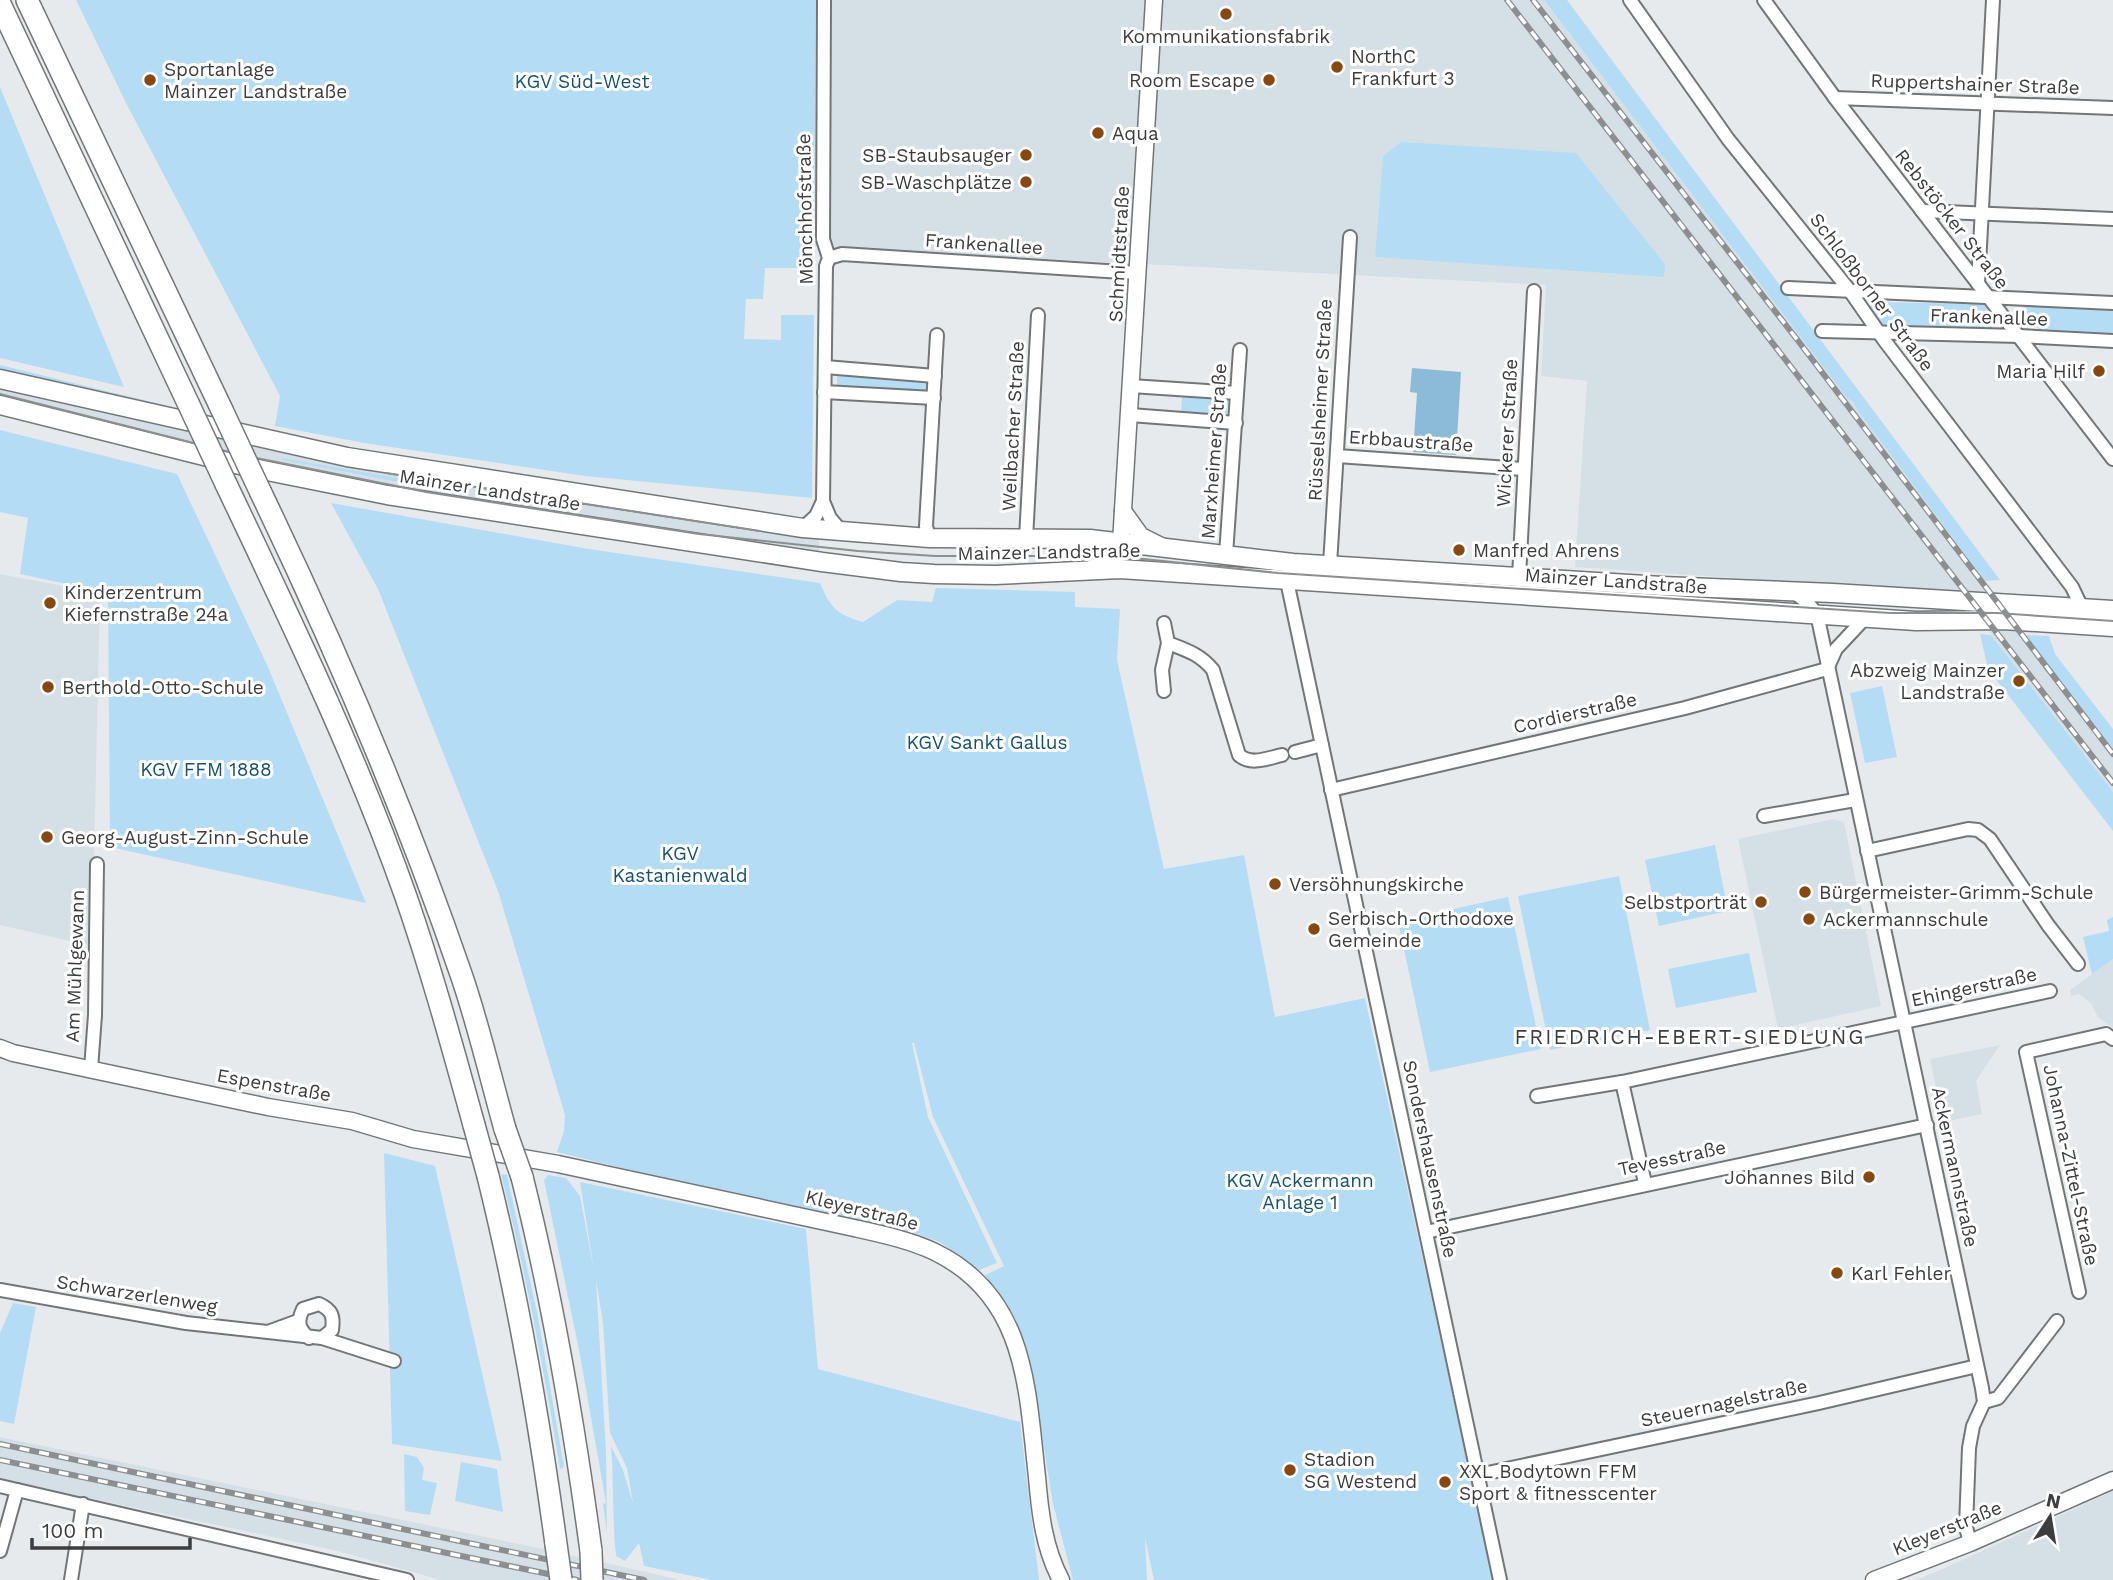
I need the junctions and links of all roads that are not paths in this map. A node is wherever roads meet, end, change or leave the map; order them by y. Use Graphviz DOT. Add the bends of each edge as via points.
graph roads {
  1 [pos="27,0"];
  2 [pos="824,0"];
  3 [pos="1154,0"];
  4 [pos="1630,0"];
  5 [pos="1764,0"];
  6 [pos="1993,0"];
  7 [pos="0,4"];
  8 [pos="1835,98"];
  9 [pos="1988,103"];
  10 [pos="2113,108"];
  11 [pos="1922,211"];
  12 [pos="1981,214"];
  13 [pos="2113,219"];
  14 [pos="1350,236"];
  15 [pos="829,258"];
  16 [pos="1138,272"];
  17 [pos="1978,284"];
  18 [pos="1788,288"];
  19 [pos="1534,291"];
  20 [pos="1850,292"];
  21 [pos="1989,298"];
  22 [pos="2113,303"];
  23 [pos="1038,315"];
  24 [pos="1822,331"];
  25 [pos="1878,332"];
  26 [pos="937,335"];
  27 [pos="2020,336"];
  28 [pos="2113,341"];
  29 [pos="1240,350"];
  30 [pos="825,367"];
  31 [pos="935,376"];
  32 [pos="0,379"];
  33 [pos="1131,386"];
  34 [pos="824,392"];
  35 [pos="1237,393"];
  36 [pos="934,398"];
  37 [pos="0,405"];
  38 [pos="1130,415"];
  39 [pos="1236,422"];
  40 [pos="1337,456"];
  41 [pos="2113,459"];
  42 [pos="1523,469"];
  43 [pos="823,501"];
  44 [pos="1123,511"];
  45 [pos="803,528"];
  46 [pos="842,532"];
  47 [pos="929,538"];
  48 [pos="1026,539"];
  49 [pos="1121,542"];
  50 [pos="1166,547"];
  51 [pos="1226,555"];
  52 [pos="1330,565"];
  53 [pos="1088,570"];
  54 [pos="1155,571"];
  55 [pos="1519,577"];
  56 [pos="1287,580"];
  57 [pos="1789,591"];
  58 [pos="1833,593"];
  59 [pos="2082,608"];
  60 [pos="2113,610"];
  61 [pos="1816,614"];
  62 [pos="1866,617"];
  63 [pos="1164,623"];
  64 [pos="2113,627"];
  65 [pos="1168,643"];
  66 [pos="1827,669"];
  67 [pos="1164,691"];
  68 [pos="1322,745"];
  69 [pos="1331,790"];
  70 [pos="1855,800"];
  71 [pos="1764,816"];
  72 [pos="1867,851"];
  73 [pos="97,864"];
  74 [pos="2078,964"];
  75 [pos="2050,991"];
  76 [pos="1905,1020"];
  77 [pos="2113,1039"];
  78 [pos="0,1048"];
  79 [pos="91,1069"];
  80 [pos="1622,1082"];
  81 [pos="1537,1096"];
  82 [pos="1927,1125"];
  83 [pos="541,1161"];
  84 [pos="1646,1183"];
  85 [pos="1426,1232"];
  86 [pos="0,1290"];
  87 [pos="2079,1293"];
  88 [pos="298,1321"];
  89 [pos="2057,1321"];
  90 [pos="268,1332"];
  91 [pos="315,1338"];
  92 [pos="394,1361"];
  93 [pos="1978,1366"];
  94 [pos="1984,1402"];
  95 [pos="1478,1475"];
  96 [pos="2113,1480"];
  97 [pos="0,1486"];
  98 [pos="17,1490"];
  99 [pos="83,1504"];
  100 [pos="1970,1543"];
  101 [pos="0,1551"];
  102 [pos="71,1580"];
  103 [pos="407,1580"];
  104 [pos="561,1580"];
  105 [pos="592,1580"];
  106 [pos="1061,1580"];
  107 [pos="1500,1580"];
  108 [pos="1874,1580"];
  1 -- 105 [label="highway, bridge" via="317,610 397,800 463,980 522,1177 558,1340"];
  2 -- 15 [label="street, Mönchhofstraße" via="822,239"];
  3 -- 16 [label="street, Schmidtstraße"];
  4 -- 20 [label="street, Schloßborner Straße" via="1728,139"];
  5 -- 8 [label="street, Rebstöcker Straße"];
  6 -- 9 [label="street"];
  7 -- 104 [label="highway, bridge" via="298,636 366,792 413,920 488,1176 527,1350"];
  8 -- 9 [label="street, Ruppertshainer Straße"];
  8 -- 11 [label="street, Rebstöcker Straße"];
  9 -- 10 [label="street, Ruppertshainer Straße"];
  9 -- 12 [label="street"];
  11 -- 12 [label="street"];
  11 -- 17 [label="street, Rebstöcker Straße"];
  12 -- 13 [label="street"];
  12 -- 17 [label="street"];
  14 -- 40 [label="street, Rüsselsheimer Straße"];
  15 -- 16 [label="street, Frankenallee" via="842,254"];
  15 -- 30 [label="street, Mönchhofstraße"];
  16 -- 33 [label="street, Schmidtstraße"];
  17 -- 21 [label="street, Rebstöcker Straße"];
  18 -- 20 [label="street, Frankenallee"];
  19 -- 42 [label="street, Wickerer Straße"];
  20 -- 21 [label="street, Frankenallee"];
  20 -- 25 [label="street, Schloßborner Straße"];
  21 -- 22 [label="street, Frankenallee"];
  21 -- 27 [label="street, Rebstöcker Straße"];
  23 -- 48 [label="street, Weilbacher Straße"];
  24 -- 25 [label="street, Frankenallee"];
  25 -- 27 [label="street, Frankenallee"];
  25 -- 59 [label="street, Schloßborner Straße" via="2072,587"];
  26 -- 31 [label="street"];
  27 -- 28 [label="street, Frankenallee"];
  27 -- 41 [label="street, Rebstöcker Straße"];
  29 -- 35 [label="street, Marxheimer Straße"];
  30 -- 31 [label="street"];
  30 -- 34 [label="street, Mönchhofstraße"];
  31 -- 36 [label="street"];
  32 -- 45 [label="main road, Mainzer Landstraße" via="336,455"];
  33 -- 35 [label="street"];
  33 -- 38 [label="street, Schmidtstraße"];
  34 -- 36 [label="street"];
  34 -- 43 [label="street, Mönchhofstraße"];
  35 -- 39 [label="street, Marxheimer Straße"];
  36 -- 47 [label="street"];
  37 -- 53 [label="main road, Mainzer Landstraße" via="248,467 528,517 901,572 995,575"];
  38 -- 39 [label="street"];
  38 -- 44 [label="street, Schmidtstraße"];
  39 -- 51 [label="street, Marxheimer Straße"];
  40 -- 42 [label="street, Erbbaustraße"];
  40 -- 52 [label="street, Rüsselsheimer Straße"];
  42 -- 55 [label="street, Wickerer Straße"];
  43 -- 45 [label="street"];
  43 -- 46 [label="street"];
  44 -- 49 [label="street, Schmidtstraße"];
  44 -- 50 [label="street" via="1142,536"];
  45 -- 46 [label="main road, Mainzer Landstraße"];
  46 -- 47 [label="main road, Mainzer Landstraße"];
  47 -- 48 [label="main road, Mainzer Landstraße"];
  48 -- 49 [label="main road, Mainzer Landstraße"];
  49 -- 50 [label="main road, Mainzer Landstraße"];
  49 -- 53 [label="street" via="1114,556"];
  49 -- 54 [label="street" via="1135,563"];
  50 -- 51 [label="main road, Mainzer Landstraße"];
  51 -- 52 [label="main road, Mainzer Landstraße"];
  52 -- 55 [label="main road, Mainzer Landstraße"];
  53 -- 54 [label="main road, Mainzer Landstraße"];
  54 -- 56 [label="main road, Mainzer Landstraße"];
  55 -- 57 [label="main road, Mainzer Landstraße"];
  56 -- 61 [label="main road, Mainzer Landstraße"];
  56 -- 68 [label="street, Sondershausenstraße"];
  57 -- 58 [label="main road, Mainzer Landstraße"];
  57 -- 61 [label="street"];
  58 -- 59 [label="main road, Mainzer Landstraße"];
  58 -- 61 [label="street"];
  59 -- 60 [label="main road, Mainzer Landstraße"];
  61 -- 62 [label="main road, Mainzer Landstraße"];
  61 -- 66 [label="street, Ackermannstraße"];
  62 -- 64 [label="main road, Mainzer Landstraße"];
  62 -- 66 [label="street" via="1836,649"];
  63 -- 65 [label="street"];
  65 -- 67 [label="street" via="1162,670"];
  65 -- 68 [label="street" via="1195,653 1213,670 1244,760"];
  66 -- 69 [label="street, Cordierstraße" via="1685,708"];
  66 -- 70 [label="street, Ackermannstraße"];
  68 -- 69 [label="street, Sondershausenstraße"];
  69 -- 85 [label="street, Sondershausenstraße"];
  70 -- 71 [label="street"];
  70 -- 72 [label="street, Ackermannstraße"];
  72 -- 74 [label="street" via="1978,830 1990,839"];
  72 -- 76 [label="street, Ackermannstraße"];
  73 -- 79 [label="street, Am Mühlgewann"];
  75 -- 76 [label="street, Ehingerstraße"];
  76 -- 80 [label="street, Ehingerstraße"];
  76 -- 82 [label="street, Ackermannstraße"];
  77 -- 87 [label="street, Johanna-Zittel-Straße" via="2106,1034 2026,1052"];
  78 -- 79 [label="street, Espenstraße"];
  79 -- 83 [label="street, Espenstraße" via="352,1121 413,1139"];
  80 -- 81 [label="street, Ehingerstraße"];
  80 -- 84 [label="street"];
  82 -- 84 [label="street, Tevesstraße"];
  82 -- 93 [label="street, Ackermannstraße"];
  83 -- 106 [label="street, Kleyerstraße" via="901,1239 934,1251 972,1276 1004,1316 1019,1353 1040,1511"];
  84 -- 85 [label="street, Tevesstraße"];
  85 -- 95 [label="street, Sondershausenstraße"];
  86 -- 90 [label="street, Schwarzerlenweg" via="186,1323"];
  88 -- 90 [label="street, Schwarzerlenweg"];
  88 -- 91 [label="street" via="300,1330"];
  88 -- 91 [label="street, Schwarzerlenweg" via="303,1309 318,1304 329,1309 334,1318 331,1330"];
  89 -- 94 [label="street" via="1998,1398"];
  90 -- 91 [label="street, Schwarzerlenweg"];
  91 -- 92 [label="street, Schwarzerlenweg"];
  93 -- 94 [label="street, Ackermannstraße"];
  93 -- 95 [label="street, Steuernagelstraße"];
  94 -- 100 [label="street" via="1969,1448 1966,1527"];
  95 -- 107 [label="street, Sondershausenstraße"];
  96 -- 100 [label="street, Kleyerstraße"];
  97 -- 98 [label="street"];
  98 -- 99 [label="street"];
  98 -- 101 [label="street"];
  99 -- 102 [label="street"];
  99 -- 103 [label="street"];
  100 -- 108 [label="street, Kleyerstraße"];
}
